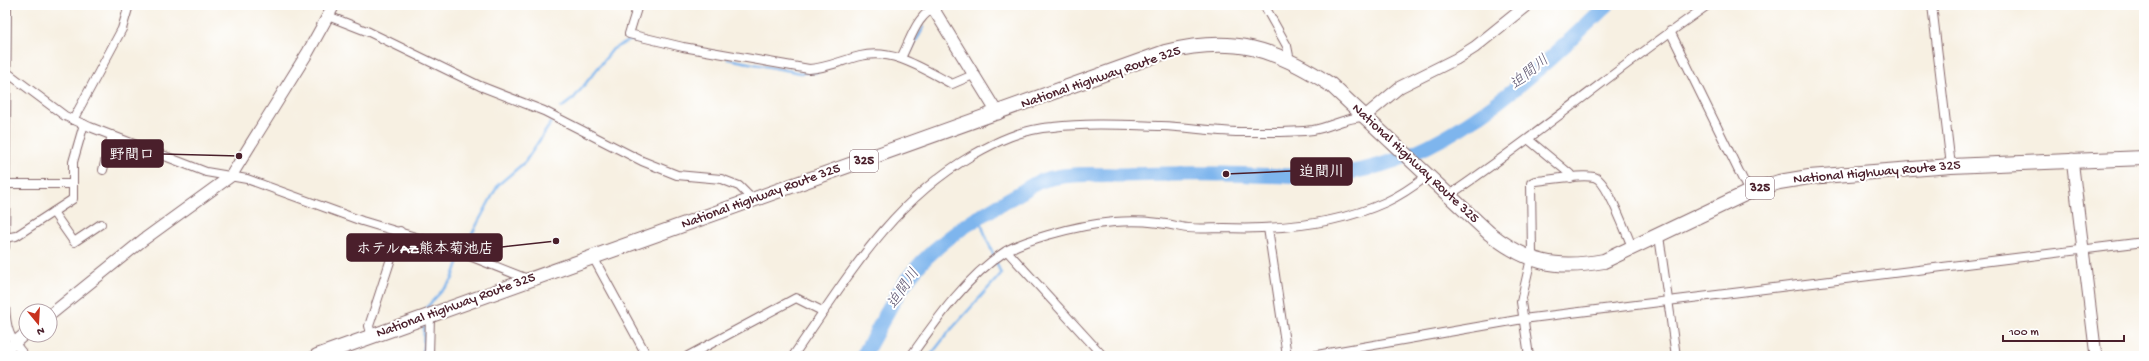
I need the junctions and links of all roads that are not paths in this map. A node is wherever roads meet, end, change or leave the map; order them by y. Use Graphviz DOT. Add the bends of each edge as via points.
graph roads {
  1 [pos="7,5"];
  2 [pos="129,5"];
  3 [pos="334,5"];
  4 [pos="638,5"];
  5 [pos="1264,5"];
  6 [pos="1527,5"];
  7 [pos="1708,5"];
  8 [pos="1932,5"];
  9 [pos="934,6"];
  10 [pos="328,16"];
  11 [pos="1670,31"];
  12 [pos="901,58"];
  13 [pos="1290,61"];
  14 [pos="6,72"];
  15 [pos="973,75"];
  16 [pos="6,106"];
  17 [pos="998,114"];
  18 [pos="1364,117"];
  19 [pos="73,120"];
  20 [pos="84,124"];
  21 [pos="112,135"];
  22 [pos="1529,140"];
  23 [pos="2144,158"];
  24 [pos="2072,159"];
  25 [pos="6,165"];
  26 [pos="1950,166"];
  27 [pos="103,170"];
  28 [pos="1425,174"];
  29 [pos="231,176"];
  30 [pos="1571,178"];
  31 [pos="6,184"];
  32 [pos="73,184"];
  33 [pos="1749,192"];
  34 [pos="1448,196"];
  35 [pos="753,200"];
  36 [pos="5,206"];
  37 [pos="53,212"];
  38 [pos="101,224"];
  39 [pos="1268,228"];
  40 [pos="400,231"];
  41 [pos="1660,236"];
  42 [pos="5,238"];
  43 [pos="2144,242"];
  44 [pos="5,247"];
  45 [pos="1633,249"];
  46 [pos="2082,249"];
  47 [pos="1007,251"];
  48 [pos="593,258"];
  49 [pos="1530,259"];
  50 [pos="530,280"];
  51 [pos="1668,300"];
  52 [pos="5,305"];
  53 [pos="58,309"];
  54 [pos="824,312"];
  55 [pos="430,316"];
  56 [pos="1523,319"];
  57 [pos="372,336"];
  58 [pos="18,340"];
  59 [pos="14,343"];
  60 [pos="5,351"];
  61 [pos="25,356"];
  62 [pos="317,356"];
  63 [pos="429,356"];
  64 [pos="647,356"];
  65 [pos="688,356"];
  66 [pos="793,356"];
  67 [pos="911,356"];
  68 [pos="1103,356"];
  69 [pos="1287,356"];
  70 [pos="1311,356"];
  71 [pos="1529,356"];
  72 [pos="1676,356"];
  73 [pos="2096,356"];
  1 -- 14 [label="street"];
  2 -- 19 [label="street" via="122,29"];
  3 -- 10 [label="street"];
  4 -- 12 [label="street" via="630,34 683,47 810,69 867,55"];
  5 -- 13 [label="street" via="1287,46"];
  6 -- 18 [label="street" via="1475,47 1446,65 1400,87"];
  7 -- 11 [label="street"];
  8 -- 26 [label="street"];
  9 -- 12 [label="street" via="919,20"];
  9 -- 15 [label="street"];
  10 -- 29 [label="street"];
  10 -- 35 [label="street" via="369,32 480,86 544,111 642,161 676,175 721,179 739,186"];
  11 -- 22 [label="street"];
  11 -- 33 [label="street"];
  12 -- 15 [label="street" via="952,84"];
  13 -- 17 [label="highway, National Highway Route 325 / 325" via="1273,53 1240,46 1209,45 1179,49"];
  13 -- 18 [label="highway, National Highway Route 325 / 325" via="1331,85"];
  14 -- 16 [label="street"];
  14 -- 19 [label="street"];
  15 -- 17 [label="street"];
  16 -- 25 [label="street"];
  17 -- 35 [label="highway, National Highway Route 325 / 325"];
  18 -- 28 [label="highway, National Highway Route 325 / 325"];
  18 -- 54 [label="street" via="1354,117 1313,130 1236,132 1161,126 1073,125 1013,135 958,164 902,208 869,247"];
  19 -- 20 [label="street"];
  20 -- 21 [label="street"];
  20 -- 32 [label="street" via="73,162"];
  21 -- 27 [label="street"];
  21 -- 29 [label="street" via="206,172"];
  22 -- 30 [label="street" via="1570,174"];
  22 -- 34 [label="street"];
  23 -- 24 [label="highway, National Highway Route 325 / 325"];
  24 -- 26 [label="highway, National Highway Route 325 / 325"];
  24 -- 46 [label="street"];
  25 -- 31 [label="street"];
  26 -- 33 [label="highway, National Highway Route 325 / 325" via="1809,177 1780,182"];
  28 -- 34 [label="highway, National Highway Route 325 / 325"];
  28 -- 39 [label="street" via="1386,202 1344,217"];
  29 -- 40 [label="street" via="247,179 362,221"];
  29 -- 53 [label="street" via="143,240"];
  30 -- 45 [label="street" via="1594,177 1603,183"];
  30 -- 49 [label="street" via="1535,181 1532,184 1533,223"];
  31 -- 32 [label="street"];
  31 -- 36 [label="street"];
  32 -- 37 [label="street" via="74,199"];
  33 -- 41 [label="highway, National Highway Route 325 / 325"];
  34 -- 49 [label="highway, National Highway Route 325 / 325" via="1488,234"];
  35 -- 48 [label="highway, National Highway Route 325 / 325"];
  36 -- 42 [label="street"];
  37 -- 38 [label="street" via="74,242"];
  37 -- 42 [label="street" via="16,236"];
  39 -- 47 [label="street" via="1180,227 1150,222 1110,222 1083,225"];
  39 -- 69 [label="street"];
  40 -- 50 [label="street"];
  40 -- 57 [label="street" via="369,326"];
  41 -- 45 [label="highway, National Highway Route 325 / 325"];
  41 -- 51 [label="street"];
  42 -- 44 [label="street"];
  43 -- 46 [label="street"];
  45 -- 49 [label="highway, National Highway Route 325 / 325" via="1604,261 1582,265 1554,265"];
  46 -- 51 [label="street"];
  46 -- 73 [label="street"];
  47 -- 67 [label="street" via="986,266 959,293"];
  47 -- 68 [label="street"];
  48 -- 50 [label="highway, National Highway Route 325 / 325"];
  48 -- 64 [label="street"];
  49 -- 56 [label="street" via="1521,302"];
  50 -- 55 [label="highway, National Highway Route 325 / 325"];
  51 -- 56 [label="street"];
  51 -- 72 [label="street"];
  52 -- 59 [label="street" via="6,322"];
  54 -- 65 [label="street" via="796,298"];
  54 -- 66 [label="street"];
  55 -- 57 [label="highway, National Highway Route 325 / 325"];
  55 -- 63 [label="street"];
  56 -- 70 [label="street"];
  56 -- 71 [label="street"];
  57 -- 62 [label="highway, National Highway Route 325 / 325"];
  58 -- 59 [label="street"];
  59 -- 60 [label="street"];
  59 -- 61 [label="street"];
}
